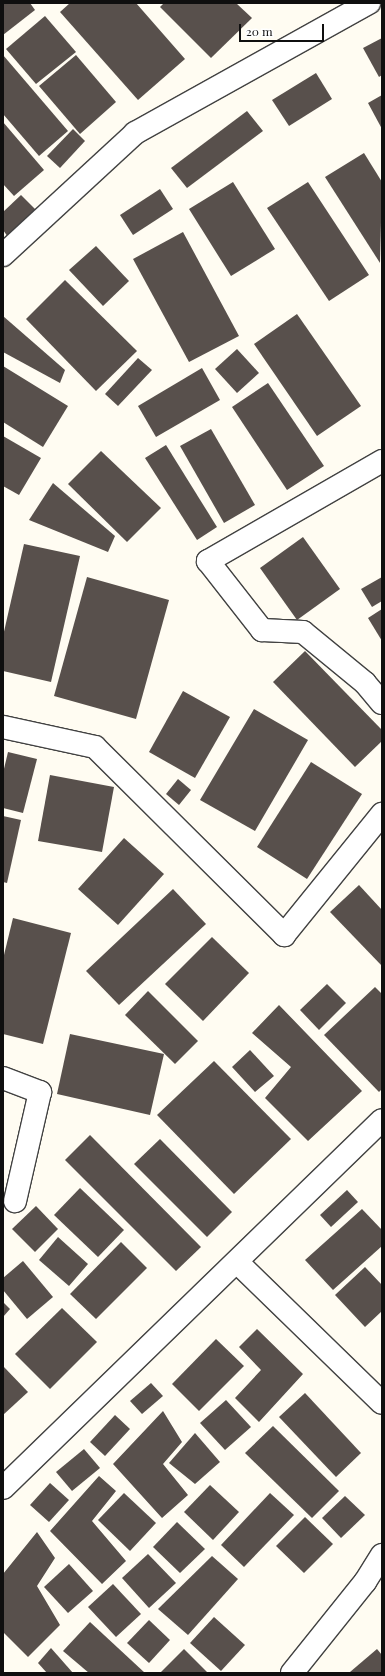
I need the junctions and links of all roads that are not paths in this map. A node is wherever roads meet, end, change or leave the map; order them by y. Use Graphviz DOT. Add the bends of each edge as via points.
graph roads {
  1 [pos="369,3"];
  2 [pos="3,255"];
  3 [pos="382,462"];
  4 [pos="382,703"];
  5 [pos="3,727"];
  6 [pos="382,814"];
  7 [pos="3,1078"];
  8 [pos="382,1120"];
  9 [pos="14,1201"];
  10 [pos="237,1262"];
  11 [pos="382,1402"];
  12 [pos="3,1488"];
  13 [pos="382,1556"];
  14 [pos="292,1673"];
  1 -- 2 [label="street" via="135,133"];
  3 -- 4 [label="street" via="208,561 262,630 303,632 365,683"];
  5 -- 6 [label="street" via="95,747 284,935"];
  7 -- 9 [label="street" via="40,1092"];
  8 -- 10 [label="street"];
  10 -- 11 [label="street"];
  10 -- 12 [label="street"];
  13 -- 14 [label="street" via="365,1582"];
}
